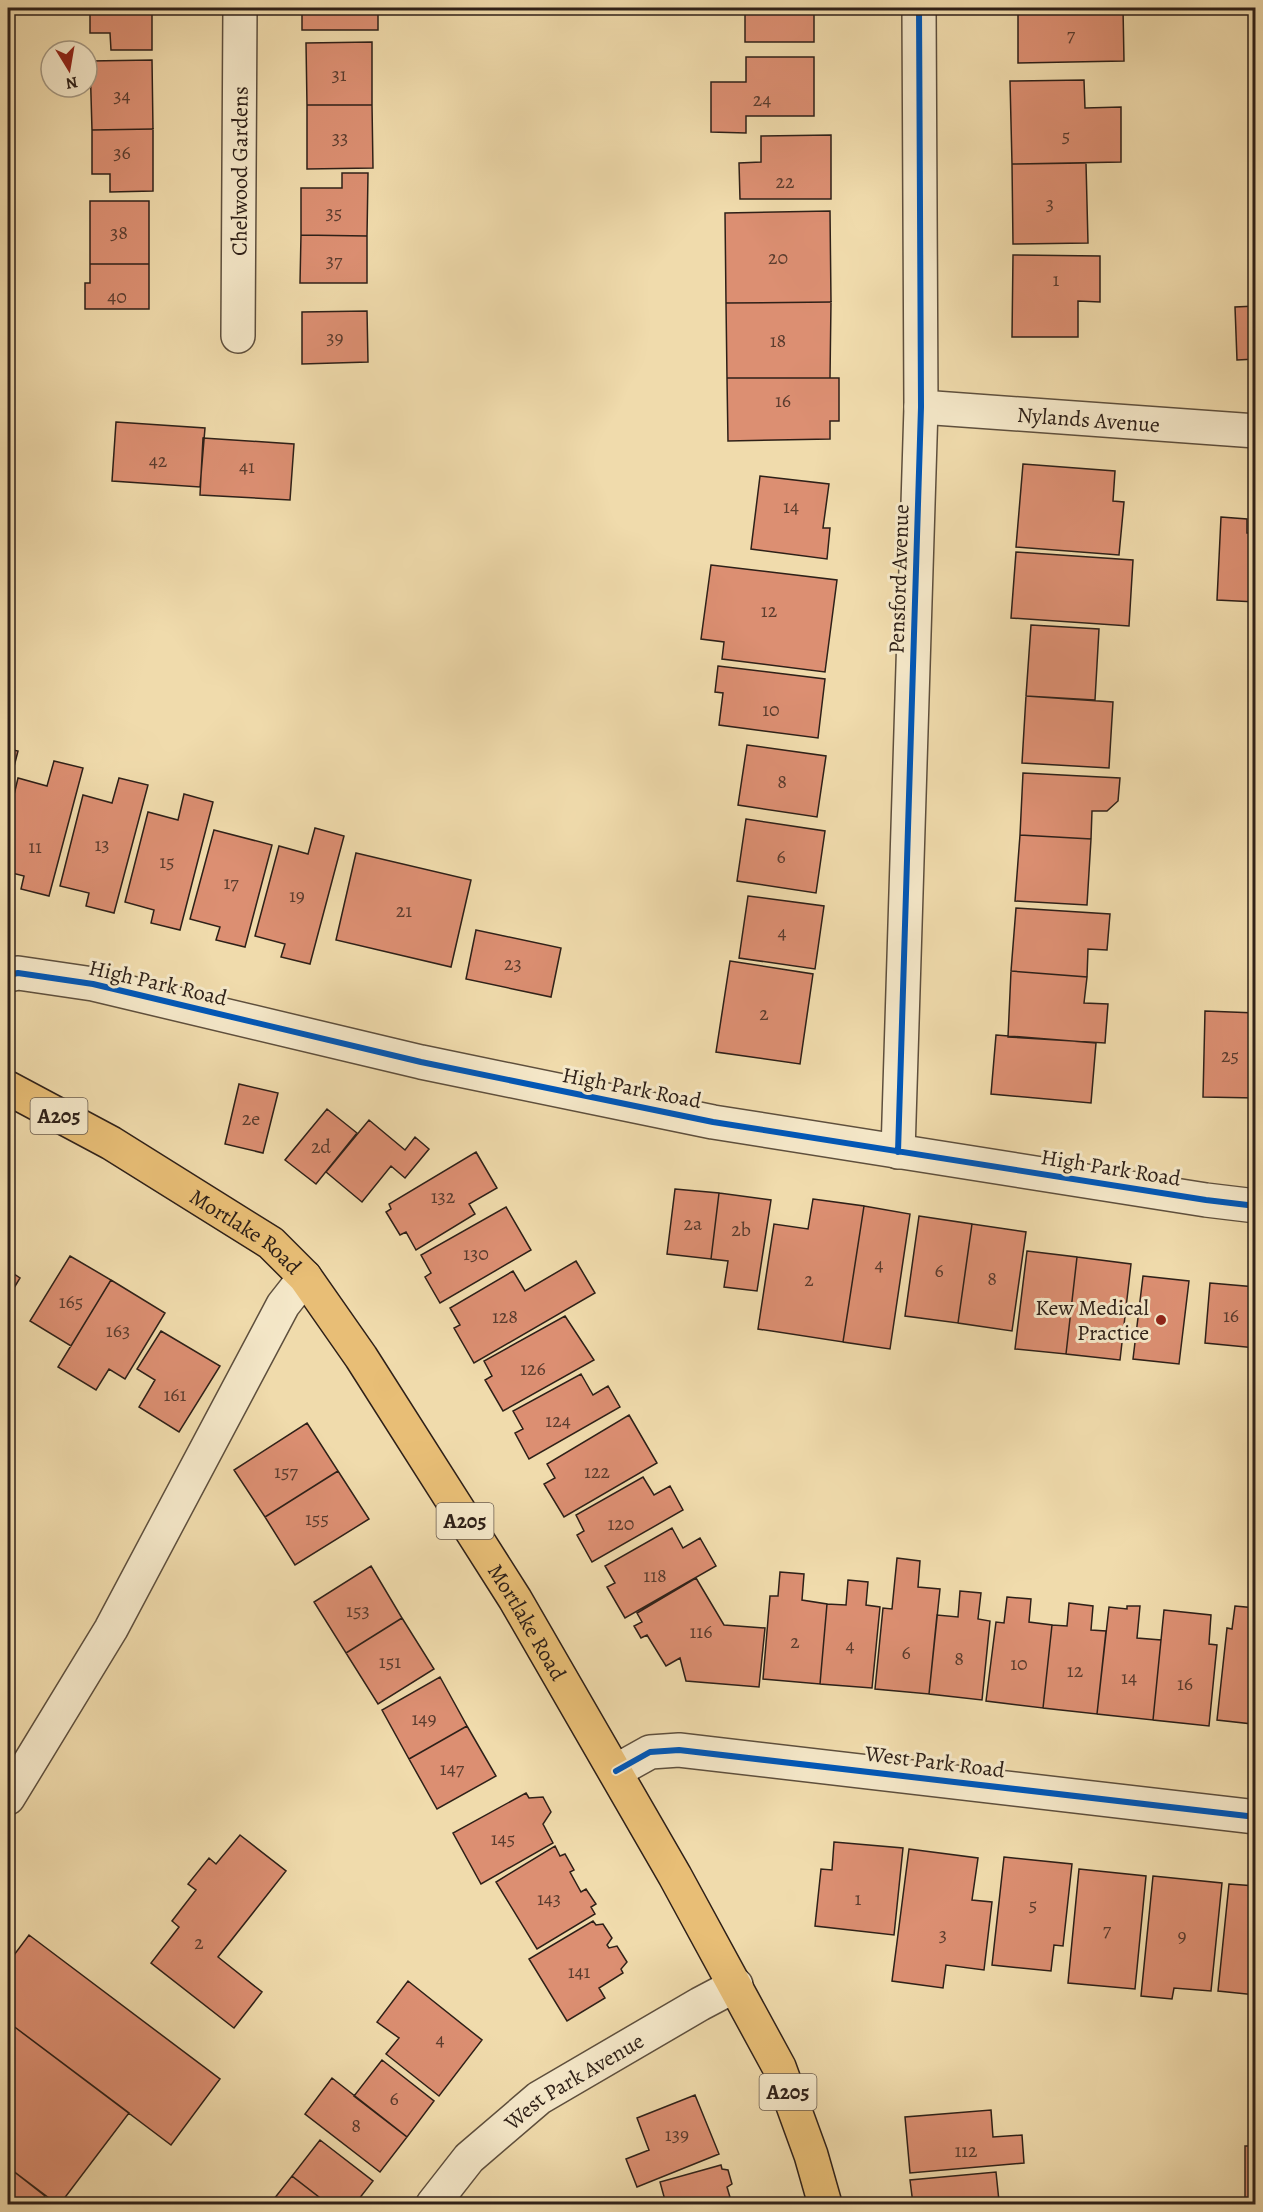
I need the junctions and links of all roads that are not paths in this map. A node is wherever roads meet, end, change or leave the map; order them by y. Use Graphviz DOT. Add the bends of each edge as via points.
graph roads {
  1 [pos="240,8"];
  2 [pos="919,8"];
  3 [pos="238,336"];
  4 [pos="921,407"];
  5 [pos="1256,431"];
  6 [pos="8,975"];
  7 [pos="8,1088"];
  8 [pos="898,1152"];
  9 [pos="1256,1206"];
  10 [pos="305,1277"];
  11 [pos="616,1771"];
  12 [pos="8,1798"];
  13 [pos="1256,1817"];
  14 [pos="736,1985"];
  15 [pos="434,2205"];
  16 [pos="825,2205"];
  1 -- 3 [label="street, Chelwood Gardens"];
  2 -- 4 [label="street, Pensford Avenue"];
  4 -- 5 [label="street, Nylands Avenue"];
  4 -- 8 [label="street, Pensford Avenue"];
  6 -- 8 [label="street, High Park Road" via="18,973 93,984 432,1065 713,1122"];
  7 -- 10 [label="highway, Mortlake Road / A205" via="111,1143 271,1243"];
  8 -- 9 [label="street, High Park Road"];
  10 -- 11 [label="highway, Mortlake Road / A205" via="361,1357 515,1599"];
  10 -- 12 [label="street" via="283,1305 111,1629"];
  11 -- 13 [label="street, West Park Road" via="650,1752 679,1750"];
  11 -- 14 [label="highway, Mortlake Road / A205"];
  14 -- 15 [label="street, West Park Avenue" via="539,2098 469,2158"];
  14 -- 16 [label="highway, Mortlake Road / A205" via="779,2067"];
}
